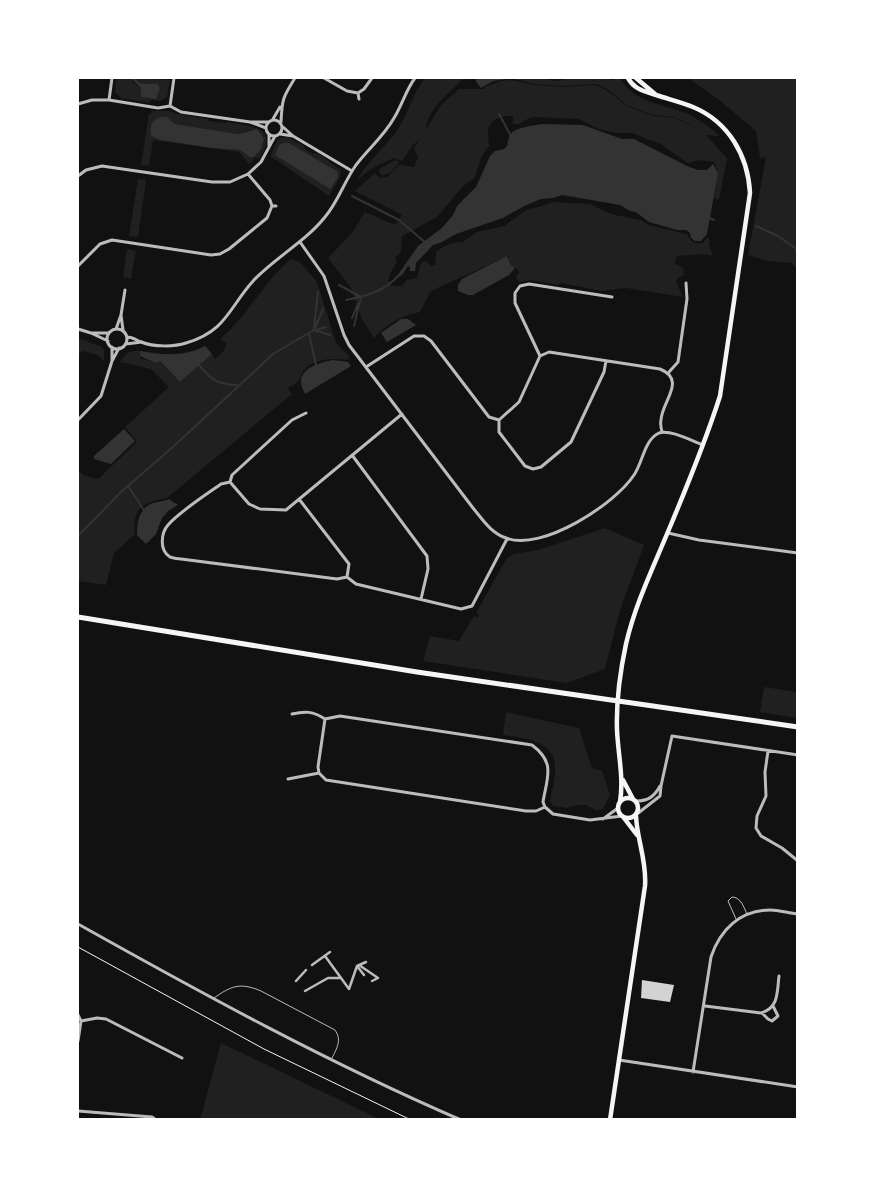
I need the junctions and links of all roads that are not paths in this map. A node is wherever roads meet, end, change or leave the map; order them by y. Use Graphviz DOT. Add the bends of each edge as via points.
graph roads {
  1 [pos="112,78"];
  2 [pos="174,78"];
  3 [pos="295,78"];
  4 [pos="324,78"];
  5 [pos="372,78"];
  6 [pos="415,78"];
  7 [pos="628,78"];
  8 [pos="636,78"];
  9 [pos="358,93"];
  10 [pos="656,95"];
  11 [pos="359,99"];
  12 [pos="109,100"];
  13 [pos="78,104"];
  14 [pos="170,106"];
  15 [pos="280,107"];
  16 [pos="273,119"];
  17 [pos="250,122"];
  18 [pos="268,122"];
  19 [pos="280,122"];
  20 [pos="283,127"];
  21 [pos="266,128"];
  22 [pos="268,134"];
  23 [pos="280,134"];
  24 [pos="275,136"];
  25 [pos="293,136"];
  26 [pos="269,147"];
  27 [pos="352,171"];
  28 [pos="248,174"];
  29 [pos="78,176"];
  30 [pos="300,242"];
  31 [pos="78,266"];
  32 [pos="686,283"];
  33 [pos="125,290"];
  34 [pos="612,297"];
  35 [pos="122,315"];
  36 [pos="78,329"];
  37 [pos="116,329"];
  38 [pos="123,330"];
  39 [pos="91,333"];
  40 [pos="109,333"];
  41 [pos="127,337"];
  42 [pos="108,341"];
  43 [pos="142,342"];
  44 [pos="126,344"];
  45 [pos="112,347"];
  46 [pos="119,348"];
  47 [pos="540,356"];
  48 [pos="112,361"];
  49 [pos="606,361"];
  50 [pos="366,367"];
  51 [pos="669,372"];
  52 [pos="306,413"];
  53 [pos="402,414"];
  54 [pos="78,420"];
  55 [pos="499,420"];
  56 [pos="662,432"];
  57 [pos="703,445"];
  58 [pos="352,455"];
  59 [pos="230,482"];
  60 [pos="299,499"];
  61 [pos="668,534"];
  62 [pos="507,539"];
  63 [pos="798,553"];
  64 [pos="347,577"];
  65 [pos="421,599"];
  66 [pos="78,616"];
  67 [pos="292,714"];
  68 [pos="325,719"];
  69 [pos="798,727"];
  70 [pos="768,752"];
  71 [pos="798,756"];
  72 [pos="319,773"];
  73 [pos="622,777"];
  74 [pos="288,779"];
  75 [pos="661,786"];
  76 [pos="634,800"];
  77 [pos="620,802"];
  78 [pos="545,807"];
  79 [pos="618,808"];
  80 [pos="637,815"];
  81 [pos="623,817"];
  82 [pos="603,820"];
  83 [pos="638,839"];
  84 [pos="798,861"];
  85 [pos="747,914"];
  86 [pos="798,914"];
  87 [pos="736,920"];
  88 [pos="78,924"];
  89 [pos="330,952"];
  90 [pos="324,956"];
  91 [pos="366,962"];
  92 [pos="312,965"];
  93 [pos="358,965"];
  94 [pos="306,970"];
  95 [pos="364,975"];
  96 [pos="779,976"];
  97 [pos="341,978"];
  98 [pos="296,981"];
  99 [pos="372,981"];
  100 [pos="304,991"];
  101 [pos="213,999"];
  102 [pos="705,1006"];
  103 [pos="773,1006"];
  104 [pos="762,1013"];
  105 [pos="78,1015"];
  106 [pos="81,1021"];
  107 [pos="78,1041"];
  108 [pos="182,1058"];
  109 [pos="332,1059"];
  110 [pos="619,1060"];
  111 [pos="694,1072"];
  112 [pos="798,1087"];
  113 [pos="78,1112"];
  114 [pos="156,1120"];
  115 [pos="461,1120"];
  116 [pos="610,1120"];
  1 -- 12 [label="street"];
  2 -- 14 [label="street"];
  3 -- 15 [label="street"];
  4 -- 9 [label="street" via="347,91"];
  5 -- 9 [label="street"];
  6 -- 27 [label="street" via="389,126"];
  7 -- 10 [label="main road" via="637,88"];
  8 -- 10 [label="main road"];
  9 -- 11 [label="street"];
  10 -- 57 [label="main road" via="692,107 716,121 739,150 749,178 749,211 722,382"];
  12 -- 13 [label="street"];
  12 -- 14 [label="street" via="158,108"];
  14 -- 17 [label="street" via="181,112"];
  15 -- 16 [label="street"];
  15 -- 19 [label="street"];
  16 -- 18 [label="street"];
  16 -- 19 [label="street"];
  17 -- 18 [label="street"];
  17 -- 21 [label="street"];
  18 -- 21 [label="street"];
  19 -- 20 [label="street"];
  20 -- 23 [label="street"];
  20 -- 25 [label="street"];
  21 -- 22 [label="street"];
  22 -- 24 [label="street"];
  22 -- 26 [label="street"];
  23 -- 24 [label="street"];
  23 -- 25 [label="street"];
  24 -- 26 [label="street"];
  25 -- 27 [label="street"];
  26 -- 28 [label="street" via="261,162"];
  27 -- 30 [label="street" via="329,212"];
  28 -- 29 [label="street" via="237,180 218,183 102,166"];
  28 -- 31 [label="street" via="274,206 267,218 220,254 112,240 100,244"];
  30 -- 43 [label="street" via="263,271 248,286 227,317 207,334 181,344"];
  30 -- 50 [label="street" via="322,272 344,335"];
  32 -- 51 [label="street" via="687,299 678,362"];
  33 -- 35 [label="street"];
  34 -- 47 [label="street" via="529,284 520,286 515,293 515,303"];
  35 -- 37 [label="street"];
  35 -- 38 [label="street"];
  36 -- 39 [label="street"];
  37 -- 38 [label="street"];
  37 -- 40 [label="street"];
  38 -- 41 [label="street"];
  39 -- 40 [label="street"];
  39 -- 42 [label="street"];
  40 -- 42 [label="street"];
  41 -- 43 [label="street"];
  41 -- 44 [label="street"];
  42 -- 45 [label="street"];
  43 -- 44 [label="street"];
  44 -- 46 [label="street"];
  45 -- 46 [label="street"];
  45 -- 48 [label="street"];
  46 -- 48 [label="street"];
  47 -- 49 [label="street" via="549,352"];
  47 -- 55 [label="street" via="520,402"];
  48 -- 54 [label="street" via="101,396"];
  49 -- 51 [label="street"];
  49 -- 55 [label="street" via="604,372 571,442 541,467 525,466 499,432"];
  50 -- 53 [label="street"];
  50 -- 55 [label="street" via="414,336 424,336 489,417"];
  51 -- 56 [label="street" via="673,380 661,420"];
  52 -- 59 [label="street" via="292,420 232,475"];
  53 -- 58 [label="street"];
  53 -- 62 [label="street" via="492,531"];
  56 -- 57 [label="street"];
  56 -- 62 [label="street" via="648,443 635,474 624,488 596,510 574,525 534,540"];
  57 -- 61 [label="main road"];
  58 -- 60 [label="street"];
  58 -- 65 [label="street" via="427,556 428,569"];
  59 -- 60 [label="street" via="249,504 260,509 286,510"];
  59 -- 64 [label="street" via="221,484 168,524 162,543 170,557 337,579"];
  60 -- 64 [label="street" via="349,564"];
  61 -- 63 [label="street"];
  61 -- 73 [label="main road" via="637,606 621,668 617,716"];
  62 -- 65 [label="street" via="472,606 461,609"];
  64 -- 65 [label="street" via="356,584"];
  66 -- 69 [label="highway" via="427,673"];
  67 -- 68 [label="street" via="304,711"];
  68 -- 72 [label="street"];
  68 -- 78 [label="street" via="340,716 532,745 542,752 549,765"];
  70 -- 71 [label="street"];
  70 -- 75 [label="street" via="672,736"];
  70 -- 84 [label="street" via="766,796 756,816 756,828 761,836"];
  72 -- 74 [label="street"];
  72 -- 78 [label="street" via="326,780 526,811"];
  73 -- 76 [label="main road"];
  73 -- 77 [label="main road"];
  75 -- 76 [label="street" via="654,796 643,801"];
  75 -- 80 [label="street" via="658,799"];
  76 -- 77 [label="main road" via="626,798"];
  76 -- 80 [label="main road" via="639,807"];
  77 -- 79 [label="main road"];
  78 -- 82 [label="street" via="553,814"];
  79 -- 81 [label="main road"];
  79 -- 82 [label="street"];
  80 -- 81 [label="main road" via="630,819"];
  80 -- 83 [label="main road"];
  81 -- 82 [label="street"];
  81 -- 83 [label="main road"];
  83 -- 110 [label="main road" via="646,868 645,886"];
  85 -- 86 [label="street" via="770,910"];
  85 -- 87 [label="street"];
  85 -- 87 [label="lane" via="739,900 732,897 728,901"];
  87 -- 102 [label="street" via="724,932 711,956"];
  88 -- 101 [label="street"];
  89 -- 90 [label="street"];
  90 -- 92 [label="street"];
  90 -- 97 [label="street"];
  91 -- 93 [label="street"];
  93 -- 95 [label="street"];
  93 -- 97 [label="street" via="349,990"];
  93 -- 99 [label="street" via="378,978"];
  94 -- 98 [label="street"];
  96 -- 103 [label="street"];
  97 -- 100 [label="street" via="328,978"];
  101 -- 109 [label="street"];
  101 -- 109 [label="lane" via="236,986 261,991 336,1030 339,1044"];
  102 -- 104 [label="street"];
  102 -- 111 [label="street"];
  103 -- 104 [label="street"];
  103 -- 104 [label="street" via="778,1016 776,1020 768,1019"];
  105 -- 106 [label="street"];
  106 -- 107 [label="street"];
  106 -- 108 [label="street" via="106,1019"];
  109 -- 115 [label="street"];
  110 -- 111 [label="street"];
  110 -- 116 [label="main road"];
  111 -- 112 [label="street"];
  113 -- 114 [label="street" via="152,1117"];
}
